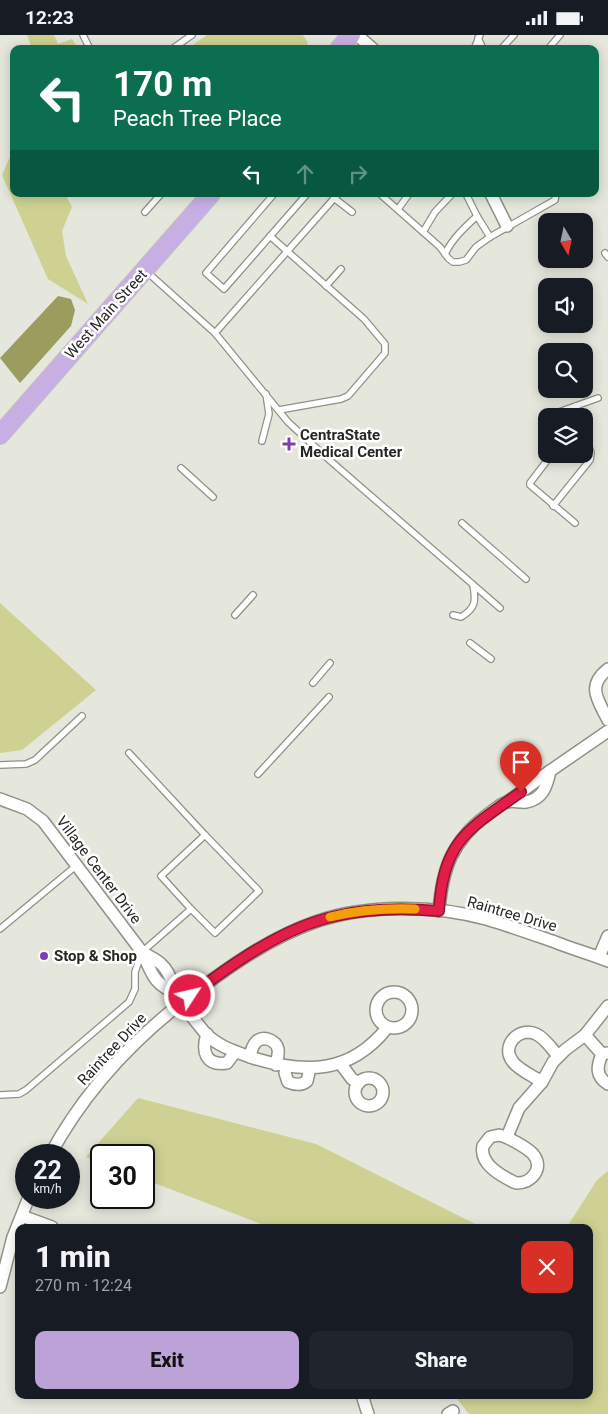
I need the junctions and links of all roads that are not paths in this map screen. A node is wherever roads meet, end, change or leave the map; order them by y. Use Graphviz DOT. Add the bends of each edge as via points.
graph roads {
  1 [pos="192,35"];
  2 [pos="351,35"];
  3 [pos="357,35"];
  4 [pos="514,35"];
  5 [pos="560,35"];
  6 [pos="178,45"];
  7 [pos="342,45"];
  8 [pos="368,45"];
  9 [pos="505,45"];
  10 [pos="551,45"];
  11 [pos="158,197"];
  12 [pos="208,197"];
  13 [pos="271,197"];
  14 [pos="304,197"];
  15 [pos="335,197"];
  16 [pos="337,197"];
  17 [pos="384,197"];
  18 [pos="407,197"];
  19 [pos="449,197"];
  20 [pos="467,197"];
  21 [pos="493,197"];
  22 [pos="556,197"];
  23 [pos="398,209"];
  24 [pos="145,212"];
  25 [pos="352,212"];
  26 [pos="477,217"];
  27 [pos="508,226"];
  28 [pos="423,231"];
  29 [pos="270,236"];
  30 [pos="490,237"];
  31 [pos="286,251"];
  32 [pos="445,254"];
  33 [pos="341,269"];
  34 [pos="145,271"];
  35 [pos="326,286"];
  36 [pos="215,333"];
  37 [pos="265,392"];
  38 [pos="598,398"];
  39 [pos="576,406"];
  40 [pos="570,408"];
  41 [pos="279,410"];
  42 [pos="0,435"];
  43 [pos="262,441"];
  44 [pos="545,463"];
  45 [pos="588,463"];
  46 [pos="181,468"];
  47 [pos="213,497"];
  48 [pos="554,505"];
  49 [pos="462,523"];
  50 [pos="575,523"];
  51 [pos="526,579"];
  52 [pos="473,585"];
  53 [pos="253,595"];
  54 [pos="500,608"];
  55 [pos="235,615"];
  56 [pos="452,615"];
  57 [pos="470,643"];
  58 [pos="491,659"];
  59 [pos="330,663"];
  60 [pos="608,669"];
  61 [pos="312,683"];
  62 [pos="328,697"];
  63 [pos="82,715"];
  64 [pos="608,720"];
  65 [pos="608,731"];
  66 [pos="129,753"];
  67 [pos="0,765"];
  68 [pos="258,774"];
  69 [pos="0,799"];
  70 [pos="205,835"];
  71 [pos="77,865"];
  72 [pos="191,909"];
  73 [pos="439,911"];
  74 [pos="0,929"];
  75 [pos="608,936"];
  76 [pos="142,952"];
  77 [pos="603,959"];
  78 [pos="179,997"];
  79 [pos="608,1006"];
  80 [pos="387,1028"];
  81 [pos="207,1034"];
  82 [pos="585,1035"];
  83 [pos="235,1052"];
  84 [pos="605,1053"];
  85 [pos="558,1056"];
  86 [pos="250,1057"];
  87 [pos="340,1063"];
  88 [pos="281,1066"];
  89 [pos="310,1068"];
  90 [pos="542,1082"];
  91 [pos="359,1083"];
  92 [pos="608,1084"];
  93 [pos="0,1095"];
  94 [pos="507,1137"];
  95 [pos="57,1144"];
  96 [pos="25,1209"];
  97 [pos="22,1216"];
  98 [pos="19,1224"];
  99 [pos="44,1224"];
  100 [pos="15,1234"];
  101 [pos="0,1287"];
  102 [pos="363,1399"];
  103 [pos="368,1414"];
  1 -- 6 [label="lane"];
  2 -- 7 [label="main road"];
  3 -- 8 [label="street"];
  4 -- 9 [label="lane"];
  5 -- 10 [label="lane"];
  11 -- 24 [label="lane"];
  12 -- 34 [label="main road, West Main Street"];
  13 -- 29 [label="lane" via="206,273 224,289"];
  14 -- 29 [label="lane"];
  15 -- 31 [label="lane"];
  16 -- 25 [label="lane"];
  17 -- 23 [label="lane"];
  18 -- 23 [label="lane"];
  19 -- 28 [label="lane"];
  20 -- 26 [label="lane"];
  21 -- 27 [label="street"];
  22 -- 27 [label="lane"];
  23 -- 28 [label="lane"];
  26 -- 30 [label="lane"];
  26 -- 32 [label="lane" via="449,244"];
  27 -- 30 [label="lane"];
  28 -- 32 [label="lane"];
  29 -- 31 [label="lane"];
  30 -- 32 [label="lane" via="466,260 453,262"];
  31 -- 35 [label="lane"];
  31 -- 36 [label="lane"];
  33 -- 35 [label="lane"];
  34 -- 36 [label="lane"];
  34 -- 42 [label="main road, West Main Street"];
  35 -- 41 [label="lane" via="364,319 385,344 385,353 348,396"];
  36 -- 37 [label="lane"];
  37 -- 41 [label="lane"];
  37 -- 43 [label="lane" via="269,414"];
  38 -- 39 [label="lane"];
  39 -- 40 [label="lane"];
  41 -- 52 [label="lane" via="326,457"];
  44 -- 48 [label="lane" via="530,483"];
  45 -- 48 [label="lane"];
  46 -- 47 [label="lane"];
  48 -- 50 [label="lane"];
  49 -- 51 [label="lane"];
  52 -- 54 [label="lane"];
  52 -- 56 [label="lane" via="471,610 461,617"];
  53 -- 55 [label="lane"];
  57 -- 58 [label="lane"];
  59 -- 61 [label="lane"];
  60 -- 64 [label="street" via="598,678 595,692"];
  62 -- 68 [label="lane"];
  63 -- 67 [label="lane" via="35,760 26,764"];
  65 -- 73 [label="street" via="550,771 547,788 535,798 527,802 507,802 465,834 447,864"];
  66 -- 70 [label="lane"];
  69 -- 71 [label="street, Village Center Drive" via="35,814"];
  70 -- 72 [label="lane" via="161,876"];
  70 -- 72 [label="lane" via="259,891 216,933"];
  71 -- 74 [label="lane"];
  71 -- 76 [label="street, Village Center Drive"];
  72 -- 76 [label="lane"];
  73 -- 77 [label="street, Raintree Drive" via="486,919"];
  73 -- 78 [label="street, Raintree Drive" via="382,909 315,922 274,941"];
  75 -- 77 [label="street"];
  76 -- 78 [label="street, Village Center Drive" via="161,964"];
  76 -- 93 [label="lane" via="135,971 135,989 129,1001 26,1090 19,1094"];
  78 -- 81 [label="street, Village Center Drive"];
  78 -- 95 [label="street, Raintree Drive" via="99,1082"];
  79 -- 82 [label="street"];
  80 -- 87 [label="street, Village Center Drive" via="367,1049"];
  81 -- 83 [label="street, Village Center Drive"];
  81 -- 83 [label="street" via="204,1051 213,1062 227,1063"];
  82 -- 84 [label="street"];
  82 -- 85 [label="street"];
  83 -- 86 [label="street, Village Center Drive"];
  84 -- 92 [label="street" via="598,1064 598,1074"];
  85 -- 90 [label="street"];
  85 -- 90 [label="street" via="537,1034 523,1032 509,1044 513,1063"];
  86 -- 88 [label="street, Village Center Drive"];
  86 -- 88 [label="street" via="256,1041 268,1039 277,1046"];
  87 -- 89 [label="street, Village Center Drive"];
  87 -- 91 [label="street"];
  88 -- 89 [label="street, Village Center Drive"];
  88 -- 89 [label="street" via="288,1081 294,1084 307,1081"];
  90 -- 94 [label="street" via="519,1108"];
  94 -- 94 [label="street" via="533,1154 537,1161 536,1173 527,1182 512,1181 487,1165 483,1158 481,1151 485,1141 495,1135"];
  96 -- 97 [label="street"];
  97 -- 98 [label="street"];
  97 -- 99 [label="street"];
  100 -- 101 [label="street"];
  102 -- 103 [label="street"];
}
